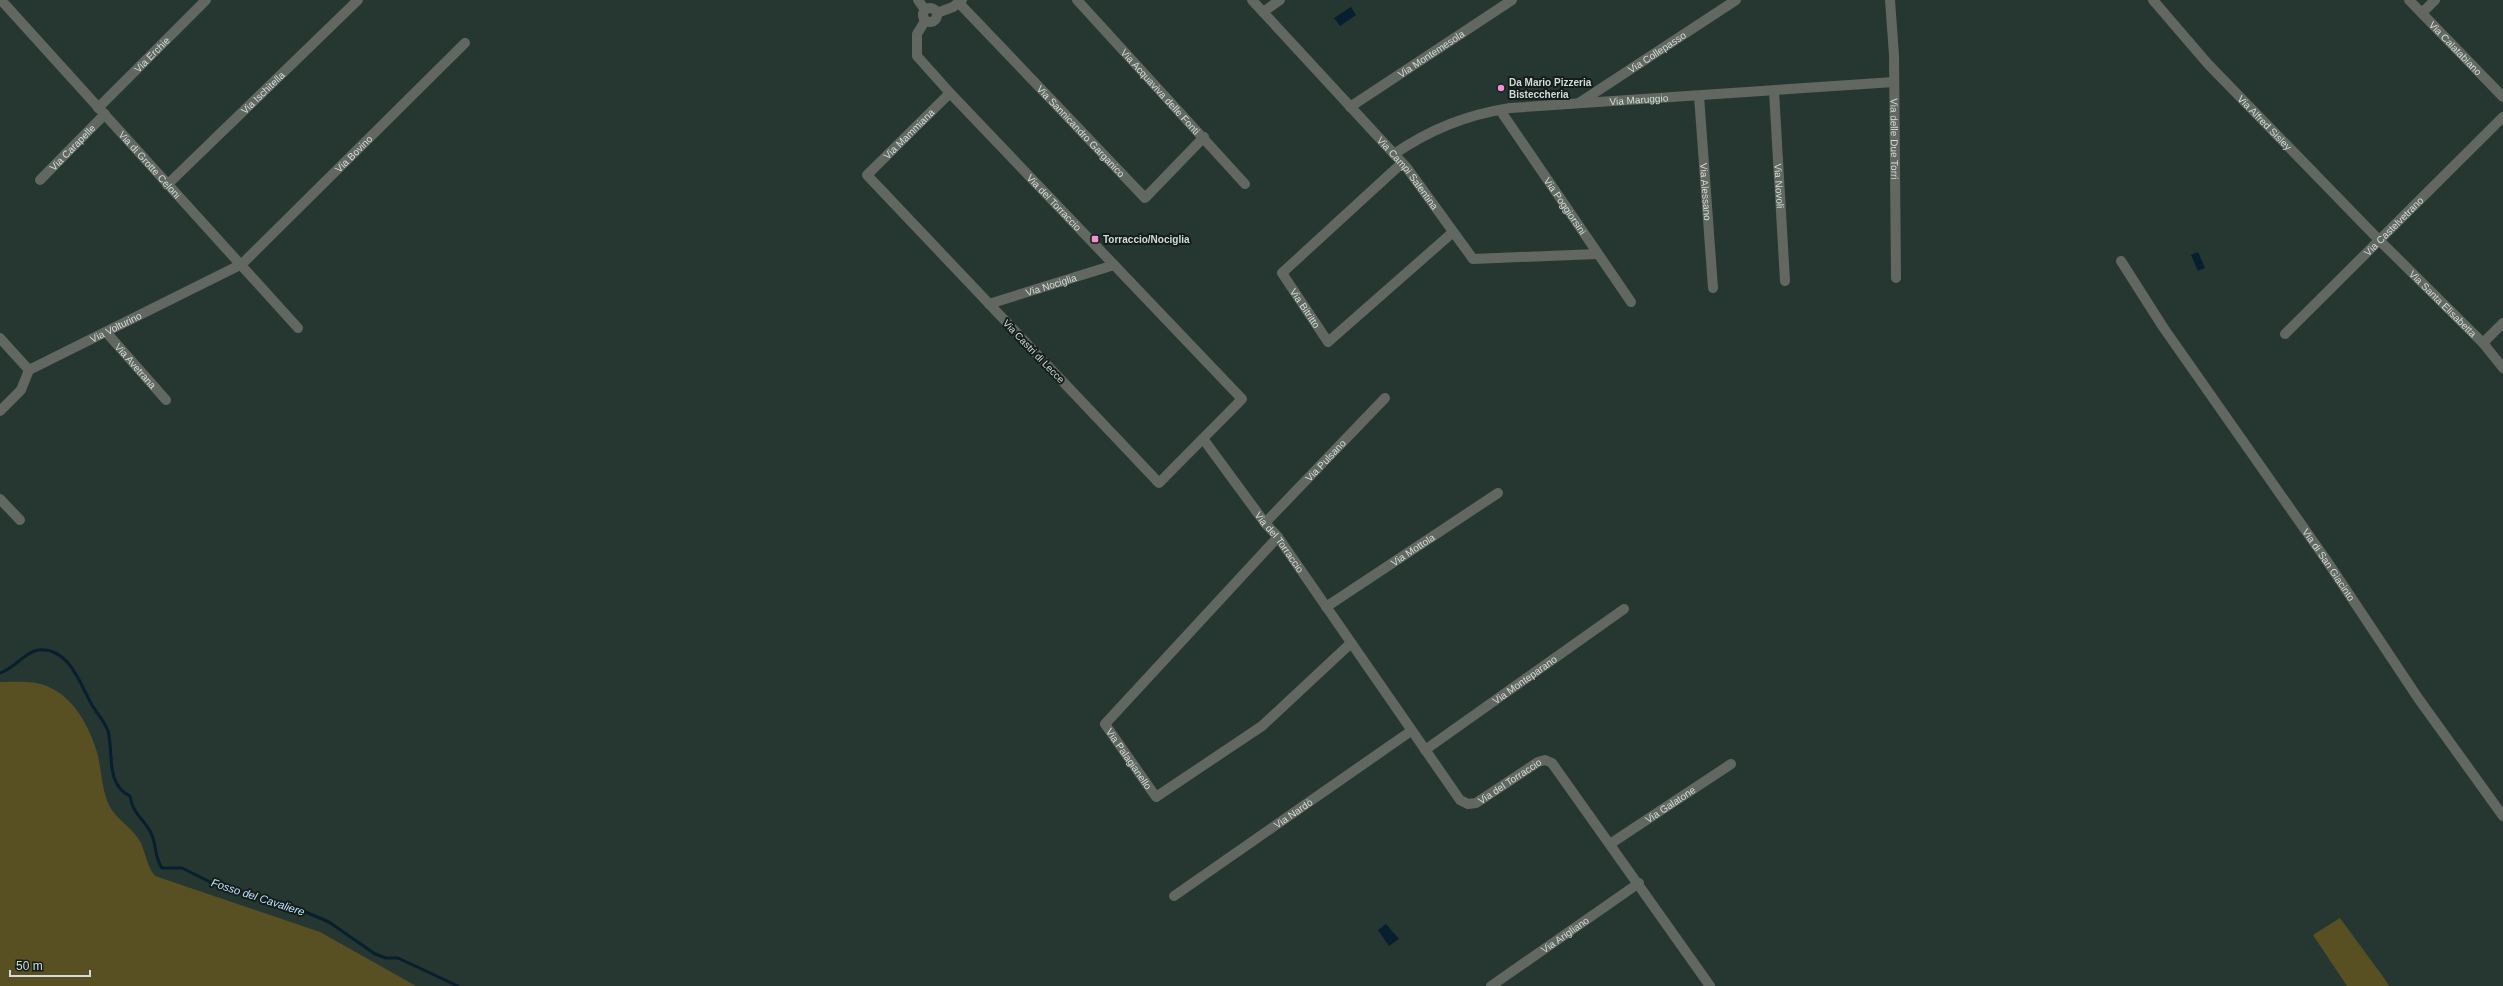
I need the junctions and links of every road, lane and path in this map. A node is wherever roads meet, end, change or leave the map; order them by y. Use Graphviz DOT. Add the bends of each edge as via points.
graph roads {
  1 [pos="2,0"];
  2 [pos="206,0"];
  3 [pos="358,0"];
  4 [pos="918,0"];
  5 [pos="1077,0"];
  6 [pos="1252,0"];
  7 [pos="1280,0"];
  8 [pos="1512,0"];
  9 [pos="1736,0"];
  10 [pos="1890,0"];
  11 [pos="2153,0"];
  12 [pos="2409,0"];
  13 [pos="2435,0"];
  14 [pos="960,2"];
  15 [pos="925,10"];
  16 [pos="1263,12"];
  17 [pos="937,13"];
  18 [pos="2422,13"];
  19 [pos="925,21"];
  20 [pos="464,43"];
  21 [pos="1894,82"];
  22 [pos="1774,91"];
  23 [pos="950,94"];
  24 [pos="1699,96"];
  25 [pos="2503,97"];
  26 [pos="1577,104"];
  27 [pos="1350,107"];
  28 [pos="1500,110"];
  29 [pos="101,111"];
  30 [pos="2503,117"];
  31 [pos="1204,137"];
  32 [pos="1394,154"];
  33 [pos="1402,163"];
  34 [pos="866,175"];
  35 [pos="40,180"];
  36 [pos="1245,184"];
  37 [pos="167,185"];
  38 [pos="1452,233"];
  39 [pos="2380,241"];
  40 [pos="1597,254"];
  41 [pos="2121,261"];
  42 [pos="242,264"];
  43 [pos="1114,265"];
  44 [pos="1896,278"];
  45 [pos="1785,281"];
  46 [pos="1713,288"];
  47 [pos="1631,302"];
  48 [pos="989,304"];
  49 [pos="2503,323"];
  50 [pos="298,328"];
  51 [pos="106,332"];
  52 [pos="2285,334"];
  53 [pos="0,338"];
  54 [pos="2483,343"];
  55 [pos="2503,368"];
  56 [pos="29,370"];
  57 [pos="1385,398"];
  58 [pos="166,400"];
  59 [pos="0,411"];
  60 [pos="1204,440"];
  61 [pos="1498,493"];
  62 [pos="0,500"];
  63 [pos="20,520"];
  64 [pos="1265,523"];
  65 [pos="1278,537"];
  66 [pos="1326,607"];
  67 [pos="1624,609"];
  68 [pos="1351,643"];
  69 [pos="1411,731"];
  70 [pos="1425,750"];
  71 [pos="1731,764"];
  72 [pos="2503,816"];
  73 [pos="1610,844"];
  74 [pos="1639,882"];
  75 [pos="1174,896"];
  76 [pos="1490,986"];
  77 [pos="1710,986"];
  1 -- 29 [label="street, Via di Grotte Celoni"];
  2 -- 29 [label="street, Via Erchie"];
  3 -- 37 [label="street, Via Ischitella"];
  4 -- 15 [label="street"];
  5 -- 31 [label="street, Via Acquaviva delle Fonti"];
  6 -- 16 [label="street, Via Campi Salentina"];
  7 -- 16 [label="street"];
  8 -- 27 [label="street, Via Montemesola"];
  9 -- 26 [label="street, Via Collepasso"];
  10 -- 21 [label="street, Via delle Due Torri"];
  11 -- 39 [label="street, Via Alfred Sisley" via="2208,64"];
  12 -- 18 [label="street, Via Calatabiano"];
  13 -- 18 [label="street"];
  14 -- 17 [label="street"];
  14 -- 31 [label="street, Via Sannicandro Garganico" via="1145,198"];
  15 -- 17 [label="street" via="931,8"];
  15 -- 19 [label="street" via="922,15"];
  16 -- 27 [label="street, Via Campi Salentina"];
  17 -- 19 [label="street" via="934,21"];
  18 -- 25 [label="street, Via Calatabiano"];
  19 -- 23 [label="street, Via del Torraccio" via="917,34 916,56"];
  20 -- 42 [label="street, Via Bovino"];
  21 -- 22 [label="street, Via Maruggio"];
  21 -- 44 [label="street, Via delle Due Torri"];
  22 -- 24 [label="street, Via Maruggio"];
  22 -- 45 [label="street, Via Novoli"];
  23 -- 34 [label="street, Via Mammiana"];
  23 -- 43 [label="street, Via del Torraccio"];
  24 -- 26 [label="street, Via Maruggio"];
  24 -- 46 [label="street, Via Alessano"];
  26 -- 28 [label="street, Via Maruggio"];
  27 -- 32 [label="street, Via Campi Salentina"];
  28 -- 32 [label="street, Via Maruggio" via="1440,126"];
  28 -- 40 [label="street, Via Poggiorsini"];
  29 -- 35 [label="street, Via Carapelle"];
  29 -- 37 [label="street, Via di Grotte Celoni"];
  30 -- 39 [label="street, Via Castelvetrano"];
  31 -- 36 [label="street, Via Acquaviva delle Fonti"];
  32 -- 33 [label="street, Via Campi Salentina"];
  33 -- 38 [label="street, Via Campi Salentina"];
  33 -- 38 [label="street, Via Bitritto" via="1282,273 1328,342"];
  34 -- 48 [label="street, Via Castri di Lecce"];
  37 -- 42 [label="street, Via di Grotte Celoni"];
  38 -- 40 [label="street, Via Campi Salentina" via="1473,259"];
  39 -- 52 [label="street, Via Castelvetrano"];
  39 -- 54 [label="street, Via Santa Elisabetta"];
  40 -- 47 [label="street, Via Poggiorsini"];
  41 -- 72 [label="street, Via di San Giacinto" via="2418,698"];
  42 -- 50 [label="street, Via di Grotte Celoni"];
  42 -- 51 [label="street, Via Volturino"];
  43 -- 48 [label="street, Via Nociglia"];
  43 -- 60 [label="street, Via del Torraccio" via="1242,400"];
  48 -- 60 [label="street, Via Castri di Lecce" via="1159,483"];
  49 -- 54 [label="street"];
  51 -- 56 [label="street, Via Volturino"];
  51 -- 58 [label="street, Via Avetrana"];
  53 -- 56 [label="street"];
  54 -- 55 [label="street, Via Santa Elisabetta"];
  56 -- 59 [label="street" via="21,390"];
  57 -- 64 [label="street, Via Pulsano"];
  60 -- 64 [label="street, Via del Torraccio"];
  61 -- 66 [label="street, Via Mottola"];
  62 -- 63 [label="street"];
  64 -- 65 [label="street, Via del Torraccio"];
  65 -- 66 [label="street, Via del Torraccio"];
  65 -- 68 [label="street, Via Palagianello" via="1105,724 1156,797 1262,726"];
  66 -- 68 [label="street, Via del Torraccio"];
  67 -- 70 [label="street, Via Monteparano"];
  68 -- 69 [label="street, Via del Torraccio"];
  69 -- 70 [label="street, Via del Torraccio"];
  69 -- 75 [label="street, Via Nardò"];
  70 -- 73 [label="street, Via del Torraccio" via="1460,800 1468,804 1476,803 1538,762 1552,763"];
  71 -- 73 [label="street, Via Galatone"];
  73 -- 74 [label="street, Via del Torraccio"];
  74 -- 76 [label="street, Via Arigliano"];
  74 -- 77 [label="street, Via del Torraccio"];
}
